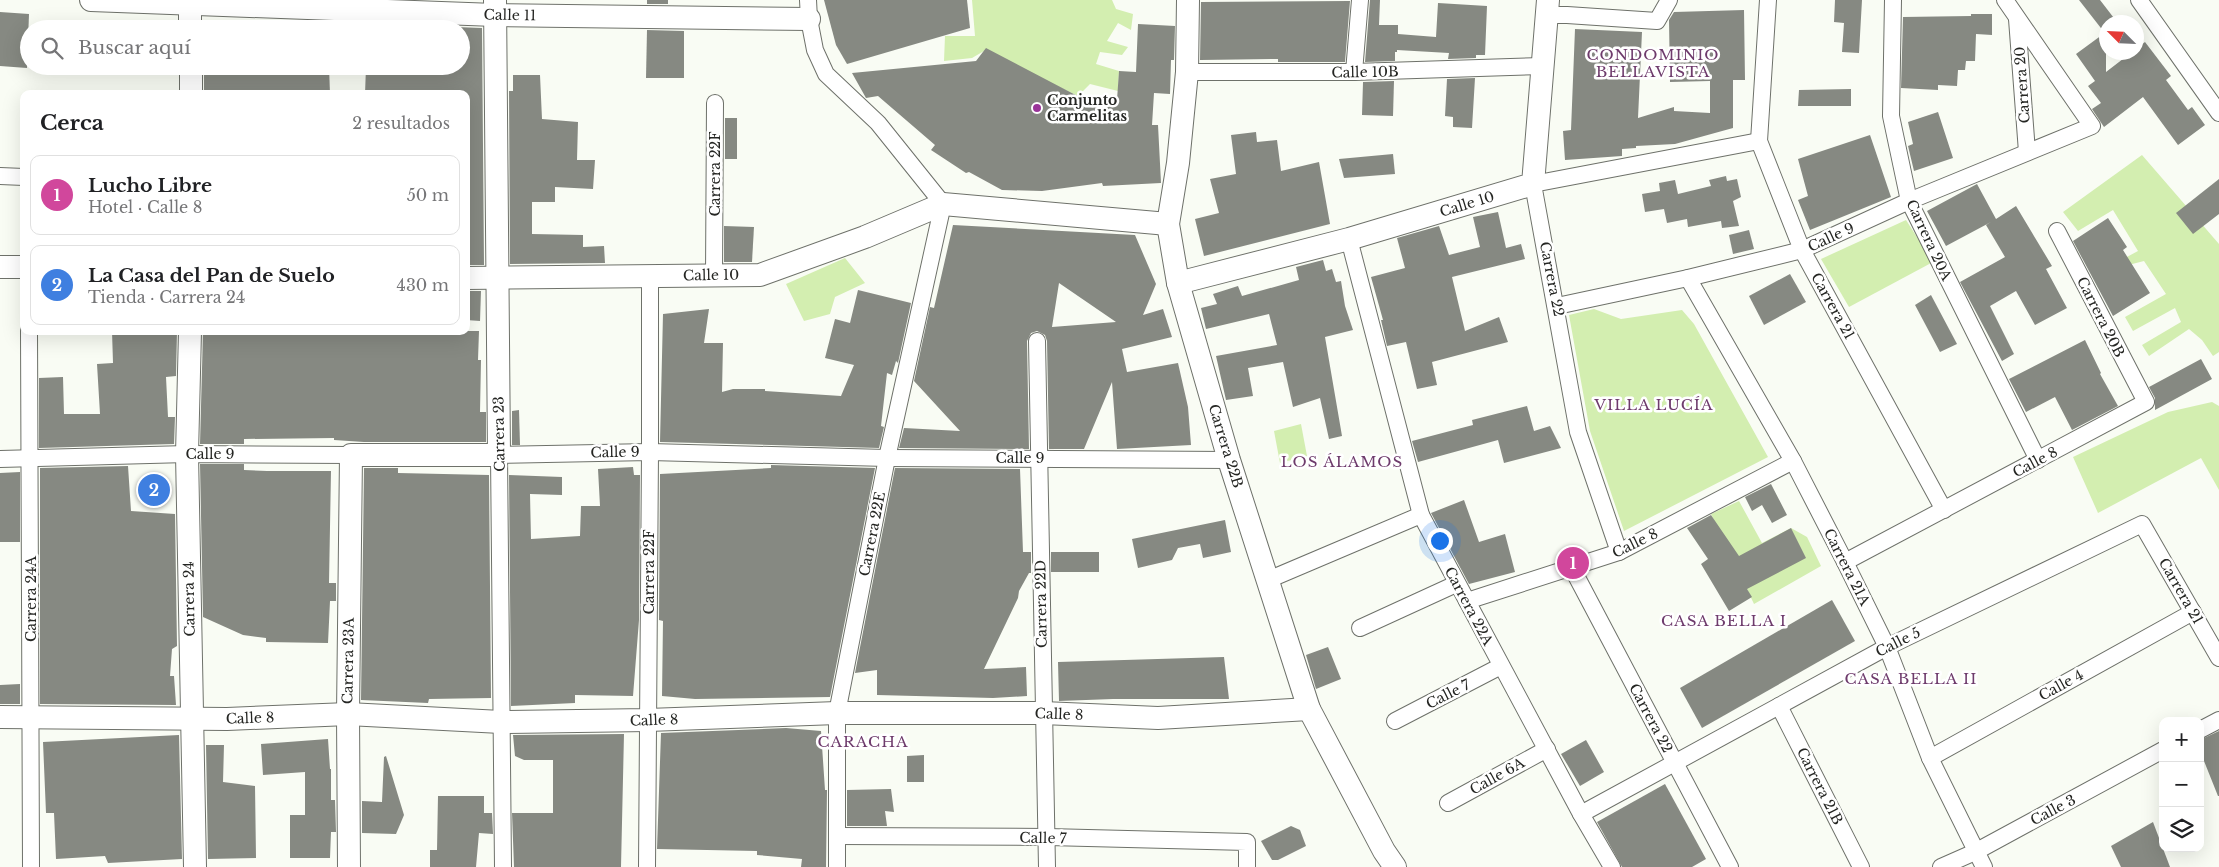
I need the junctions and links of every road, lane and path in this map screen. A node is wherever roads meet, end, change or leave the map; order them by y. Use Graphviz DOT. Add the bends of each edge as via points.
graph roads {
  1 [pos="91,0"];
  2 [pos="1188,0"];
  3 [pos="1360,0"];
  4 [pos="1669,0"];
  5 [pos="1768,0"];
  6 [pos="1892,0"];
  7 [pos="2005,0"];
  8 [pos="2139,0"];
  9 [pos="190,2"];
  10 [pos="495,8"];
  11 [pos="1548,8"];
  12 [pos="809,10"];
  13 [pos="2017,18"];
  14 [pos="190,20"];
  15 [pos="1544,66"];
  16 [pos="1187,72"];
  17 [pos="1354,72"];
  18 [pos="190,75"];
  19 [pos="191,90"];
  20 [pos="715,103"];
  21 [pos="2219,113"];
  22 [pos="2092,126"];
  23 [pos="1759,141"];
  24 [pos="2027,152"];
  25 [pos="0,176"];
  26 [pos="20,176"];
  27 [pos="1534,184"];
  28 [pos="1909,201"];
  29 [pos="943,204"];
  30 [pos="1168,224"];
  31 [pos="2057,231"];
  32 [pos="1350,239"];
  33 [pos="1802,250"];
  34 [pos="0,267"];
  35 [pos="20,267"];
  36 [pos="650,276"];
  37 [pos="714,276"];
  38 [pos="470,278"];
  39 [pos="1688,278"];
  40 [pos="498,279"];
  41 [pos="1178,283"];
  42 [pos="1557,306"];
  43 [pos="29,335"];
  44 [pos="190,335"];
  45 [pos="1037,341"];
  46 [pos="2146,402"];
  47 [pos="650,452"];
  48 [pos="187,454"];
  49 [pos="499,454"];
  50 [pos="351,455"];
  51 [pos="887,458"];
  52 [pos="1038,458"];
  53 [pos="0,459"];
  54 [pos="31,459"];
  55 [pos="1229,460"];
  56 [pos="2038,460"];
  57 [pos="1793,461"];
  58 [pos="1944,510"];
  59 [pos="1421,515"];
  60 [pos="2142,524"];
  61 [pos="1619,552"];
  62 [pos="1845,562"];
  63 [pos="1572,568"];
  64 [pos="1268,580"];
  65 [pos="1456,584"];
  66 [pos="1467,601"];
  67 [pos="2193,612"];
  68 [pos="1360,628"];
  69 [pos="1887,647"];
  70 [pos="2219,658"];
  71 [pos="1501,666"];
  72 [pos="1779,706"];
  73 [pos="1309,709"];
  74 [pos="837,713"];
  75 [pos="1043,713"];
  76 [pos="348,714"];
  77 [pos="32,716"];
  78 [pos="0,717"];
  79 [pos="191,718"];
  80 [pos="648,720"];
  81 [pos="2219,720"];
  82 [pos="1395,721"];
  83 [pos="501,722"];
  84 [pos="2204,728"];
  85 [pos="1547,749"];
  86 [pos="2159,752"];
  87 [pos="1930,758"];
  88 [pos="1674,763"];
  89 [pos="1448,803"];
  90 [pos="1580,814"];
  91 [pos="838,836"];
  92 [pos="1048,837"];
  93 [pos="1975,852"];
  94 [pos="32,867"];
  95 [pos="195,867"];
  96 [pos="349,867"];
  97 [pos="503,867"];
  98 [pos="646,867"];
  99 [pos="837,867"];
  100 [pos="1047,867"];
  101 [pos="1248,867"];
  102 [pos="1395,867"];
  103 [pos="1612,867"];
  104 [pos="1730,867"];
  105 [pos="1862,867"];
  106 [pos="1941,867"];
  107 [pos="1984,867"];
  1 -- 9 [label="street, Calle 11"];
  2 -- 16 [label="street, Carrera 22B"];
  3 -- 17 [label="street"];
  4 -- 11 [label="street" via="1656,21 1567,15"];
  5 -- 23 [label="street, Carrera 21"];
  6 -- 28 [label="street, Carrera 20A" via="1891,116"];
  7 -- 13 [label="street, Carrera 20"];
  8 -- 21 [label="street"];
  9 -- 10 [label="street, Calle 11"];
  9 -- 14 [label="street"];
  10 -- 12 [label="street, Calle 11"];
  10 -- 40 [label="street, Carrera 23"];
  11 -- 15 [label="street, Carrera 22"];
  12 -- 29 [label="street" via="815,50 826,74 878,123"];
  13 -- 22 [label="street, Carrera 20"];
  13 -- 24 [label="street, Carrera 20"];
  15 -- 17 [label="street, Calle 10B"];
  15 -- 27 [label="street, Carrera 22"];
  16 -- 17 [label="street, Calle 10B"];
  16 -- 30 [label="street, Carrera 22B"];
  18 -- 19 [label="street"];
  20 -- 37 [label="street, Carrera 22F"];
  22 -- 24 [label="street, Calle 9"];
  23 -- 27 [label="street, Calle 10"];
  23 -- 33 [label="street, Carrera 21"];
  24 -- 28 [label="street, Calle 9"];
  25 -- 26 [label="street"];
  27 -- 32 [label="street, Calle 10"];
  27 -- 42 [label="street, Carrera 22"];
  28 -- 33 [label="street, Calle 9"];
  28 -- 56 [label="street, Carrera 20A"];
  29 -- 30 [label="street, Calle 10"];
  29 -- 37 [label="street, Calle 10" via="786,267 760,275"];
  29 -- 51 [label="street, Carrera 22E"];
  30 -- 41 [label="street, Carrera 22B"];
  31 -- 46 [label="street, Carrera 20B"];
  32 -- 41 [label="street, Calle 10"];
  32 -- 59 [label="street, Carrera 22A"];
  33 -- 39 [label="street, Calle 9"];
  33 -- 58 [label="street, Carrera 21"];
  34 -- 35 [label="street"];
  36 -- 37 [label="street, Calle 10"];
  36 -- 40 [label="street, Calle 10"];
  36 -- 47 [label="street, Carrera 22F"];
  38 -- 40 [label="street, Calle 10"];
  39 -- 42 [label="street, Calle 9"];
  39 -- 57 [label="street, Carrera 21A"];
  40 -- 49 [label="street, Carrera 23"];
  41 -- 55 [label="street, Carrera 22B"];
  42 -- 61 [label="street, Carrera 22" via="1578,432"];
  43 -- 54 [label="street, Carrera 24A"];
  44 -- 48 [label="street, Carrera 24"];
  45 -- 52 [label="street, Carrera 22D"];
  46 -- 56 [label="street, Calle 8"];
  47 -- 49 [label="street, Calle 9"];
  47 -- 51 [label="street, Calle 9"];
  47 -- 80 [label="street, Carrera 22F"];
  48 -- 50 [label="street, Calle 9"];
  48 -- 54 [label="street, Calle 9"];
  48 -- 79 [label="street, Carrera 24"];
  49 -- 50 [label="street, Calle 9"];
  49 -- 83 [label="street, Carrera 23"];
  50 -- 76 [label="street, Carrera 23A"];
  51 -- 52 [label="street, Calle 9"];
  51 -- 74 [label="street, Carrera 22E"];
  52 -- 55 [label="street, Calle 9"];
  52 -- 75 [label="street, Carrera 22D"];
  53 -- 54 [label="street, Calle 9"];
  54 -- 77 [label="street, Carrera 24A"];
  55 -- 64 [label="street, Carrera 22B"];
  56 -- 58 [label="street, Calle 8"];
  57 -- 61 [label="street, Calle 8"];
  57 -- 62 [label="street, Carrera 21A"];
  58 -- 62 [label="street, Calle 8"];
  59 -- 64 [label="street"];
  59 -- 65 [label="street, Carrera 22A"];
  60 -- 67 [label="street, Carrera 21"];
  60 -- 69 [label="street, Calle 5"];
  61 -- 63 [label="street, Calle 8"];
  62 -- 69 [label="street, Carrera 21A"];
  63 -- 66 [label="street, Calle 8"];
  63 -- 88 [label="street, Carrera 22"];
  64 -- 73 [label="street, Carrera 22B"];
  65 -- 66 [label="street, Carrera 22A"];
  65 -- 68 [label="street"];
  66 -- 71 [label="street, Carrera 22A"];
  67 -- 70 [label="street, Carrera 21"];
  67 -- 87 [label="street, Calle 4"];
  69 -- 72 [label="street, Calle 5"];
  69 -- 87 [label="street, Carrera 21A"];
  71 -- 82 [label="street, Calle 7"];
  71 -- 85 [label="street, Carrera 22A"];
  72 -- 88 [label="street, Calle 5"];
  72 -- 105 [label="street, Carrera 21B"];
  73 -- 75 [label="street, Calle 8" via="1158,718"];
  73 -- 102 [label="street, Carrera 22B"];
  74 -- 75 [label="street, Calle 8"];
  74 -- 80 [label="street, Calle 8"];
  74 -- 91 [label="street, Carrera 22E"];
  75 -- 92 [label="street, Carrera 22D"];
  76 -- 79 [label="street, Calle 8"];
  76 -- 83 [label="street, Calle 8"];
  76 -- 96 [label="street, Carrera 23A"];
  77 -- 78 [label="street, Calle 8"];
  77 -- 79 [label="street, Calle 8"];
  77 -- 94 [label="street, Carrera 24A"];
  79 -- 95 [label="street, Carrera 24"];
  80 -- 83 [label="street, Calle 8"];
  80 -- 98 [label="street, Carrera 22F"];
  81 -- 84 [label="street"];
  83 -- 97 [label="street, Carrera 23"];
  85 -- 89 [label="street, Calle 6A"];
  85 -- 90 [label="street, Carrera 22A"];
  86 -- 93 [label="street, Calle 3"];
  87 -- 93 [label="street, Carrera 21A"];
  88 -- 90 [label="street, Calle 5"];
  88 -- 104 [label="street, Carrera 22"];
  90 -- 103 [label="street, Carrera 22A"];
  91 -- 92 [label="street, Calle 7"];
  91 -- 99 [label="street, Carrera 22E"];
  92 -- 100 [label="street, Carrera 22D"];
  92 -- 101 [label="street, Calle 7" via="1247,842"];
  93 -- 106 [label="street, Calle 3"];
  93 -- 107 [label="street, Carrera 21A"];
}
